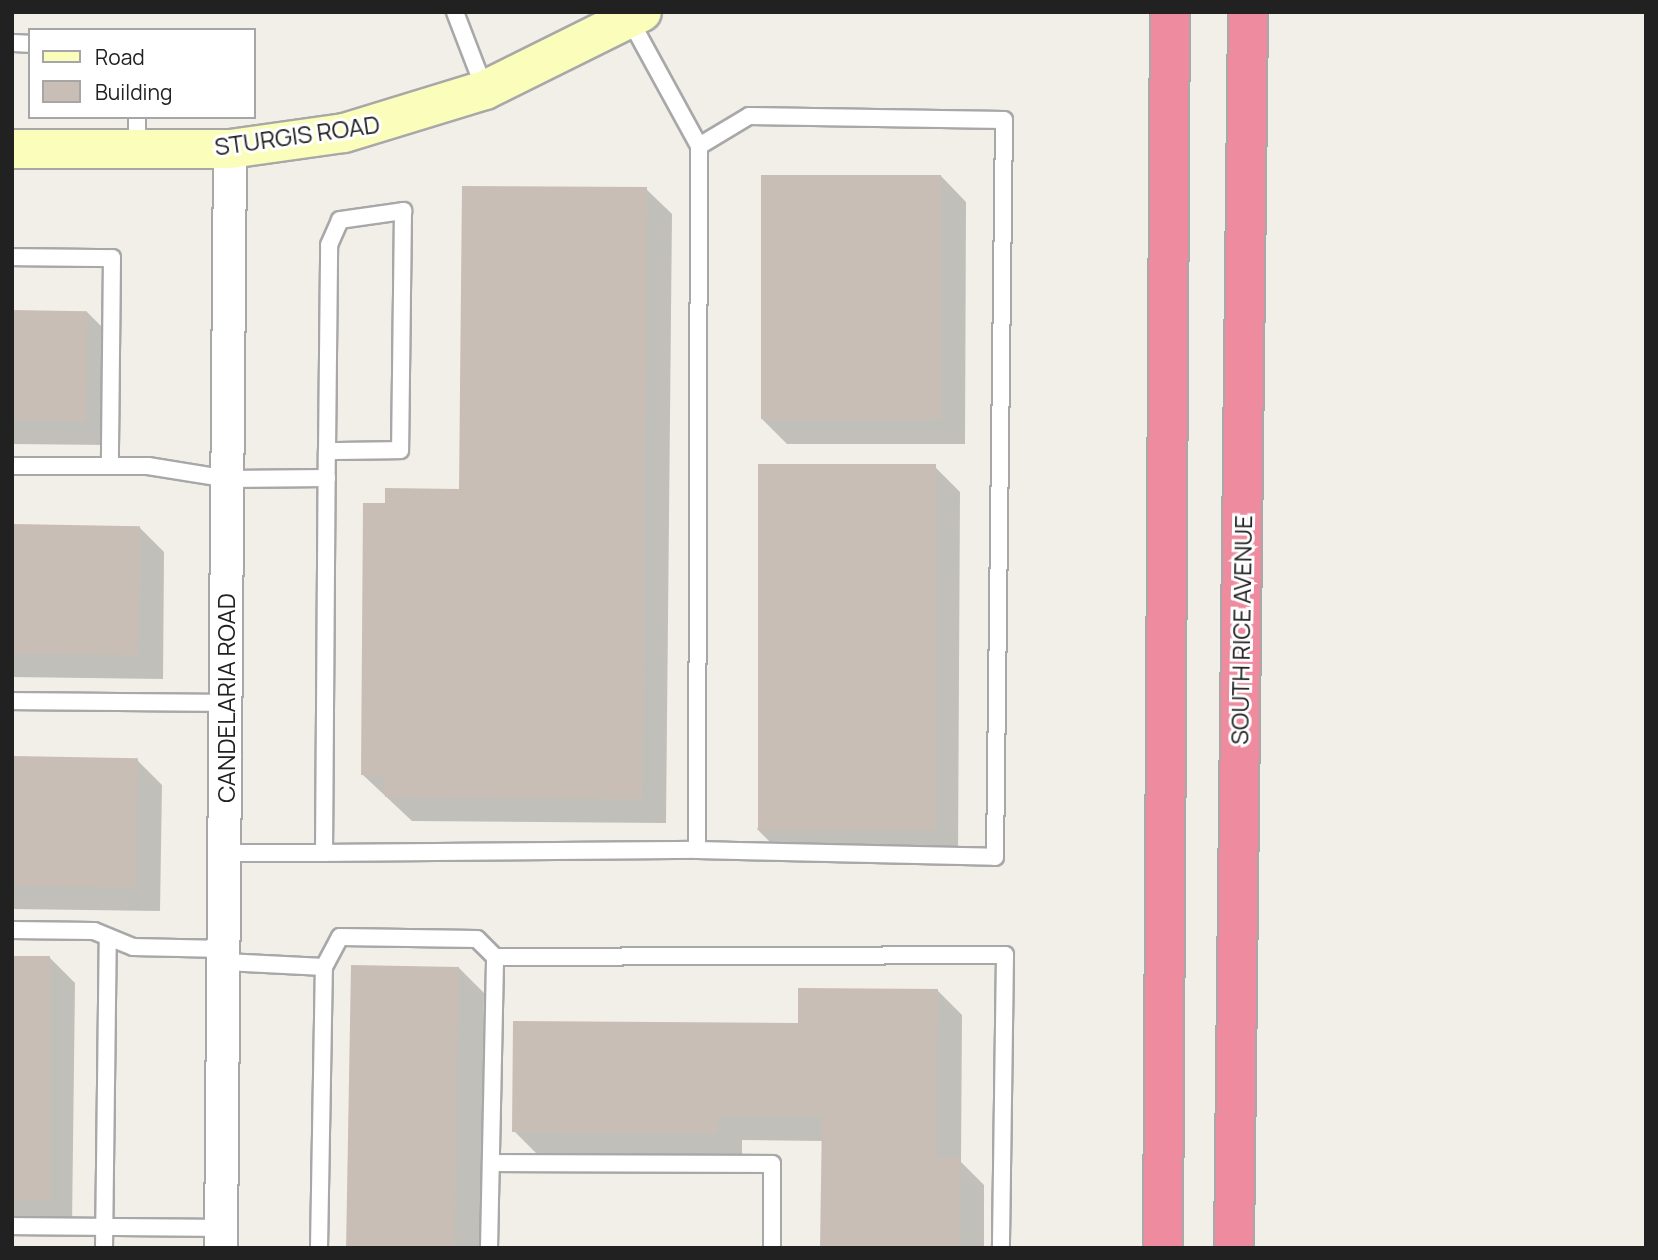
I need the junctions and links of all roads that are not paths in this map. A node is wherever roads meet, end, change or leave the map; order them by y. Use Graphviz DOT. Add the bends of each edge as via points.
graph roads {
  1 [pos="455,12"];
  2 [pos="1170,12"];
  3 [pos="1248,12"];
  4 [pos="636,15"];
  5 [pos="485,90"];
  6 [pos="138,134"];
  7 [pos="699,146"];
  8 [pos="12,149"];
  9 [pos="230,149"];
  10 [pos="12,257"];
  11 [pos="327,451"];
  12 [pos="12,466"];
  13 [pos="110,466"];
  14 [pos="327,478"];
  15 [pos="228,479"];
  16 [pos="12,701"];
  17 [pos="226,704"];
  18 [pos="697,850"];
  19 [pos="225,853"];
  20 [pos="324,853"];
  21 [pos="12,930"];
  22 [pos="108,937"];
  23 [pos="133,947"];
  24 [pos="225,956"];
  25 [pos="495,957"];
  26 [pos="324,967"];
  27 [pos="108,968"];
  28 [pos="491,1163"];
  29 [pos="12,1226"];
  30 [pos="104,1226"];
  31 [pos="221,1238"];
  32 [pos="104,1248"];
  33 [pos="319,1248"];
  34 [pos="489,1248"];
  35 [pos="772,1248"];
  36 [pos="1001,1248"];
  37 [pos="1163,1248"];
  38 [pos="1234,1248"];
  1 -- 5 [label="lane"];
  2 -- 37 [label="highway"];
  3 -- 38 [label="highway, SOUTH RICE AVENUE"];
  4 -- 5 [label="street, STURGIS ROAD"];
  4 -- 7 [label="lane"];
  5 -- 9 [label="street, STURGIS ROAD" via="344,133"];
  6 -- 8 [label="street, STURGIS ROAD"];
  6 -- 9 [label="street, STURGIS ROAD"];
  7 -- 18 [label="lane"];
  7 -- 18 [label="lane" via="750,116 1004,120 995,857"];
  9 -- 15 [label="street, CANDELARIA ROAD"];
  10 -- 13 [label="lane" via="112,258"];
  11 -- 11 [label="lane" via="329,245 340,220 403,211 400,450"];
  11 -- 14 [label="lane"];
  12 -- 13 [label="lane"];
  13 -- 15 [label="lane"];
  14 -- 15 [label="lane"];
  14 -- 20 [label="lane"];
  15 -- 17 [label="street, CANDELARIA ROAD"];
  16 -- 17 [label="lane"];
  17 -- 19 [label="street, CANDELARIA ROAD"];
  18 -- 20 [label="lane"];
  19 -- 20 [label="lane"];
  19 -- 24 [label="street, CANDELARIA ROAD"];
  21 -- 22 [label="lane" via="94,931"];
  22 -- 23 [label="lane"];
  22 -- 27 [label="lane"];
  23 -- 24 [label="lane"];
  23 -- 27 [label="lane"];
  24 -- 26 [label="lane"];
  24 -- 31 [label="street, CANDELARIA ROAD"];
  25 -- 26 [label="lane" via="477,939 340,937"];
  25 -- 28 [label="lane"];
  25 -- 36 [label="lane" via="1005,955"];
  26 -- 33 [label="lane"];
  27 -- 30 [label="lane"];
  28 -- 34 [label="lane"];
  28 -- 35 [label="lane" via="772,1164"];
  29 -- 30 [label="lane"];
  30 -- 31 [label="lane"];
  30 -- 32 [label="lane"];
}
